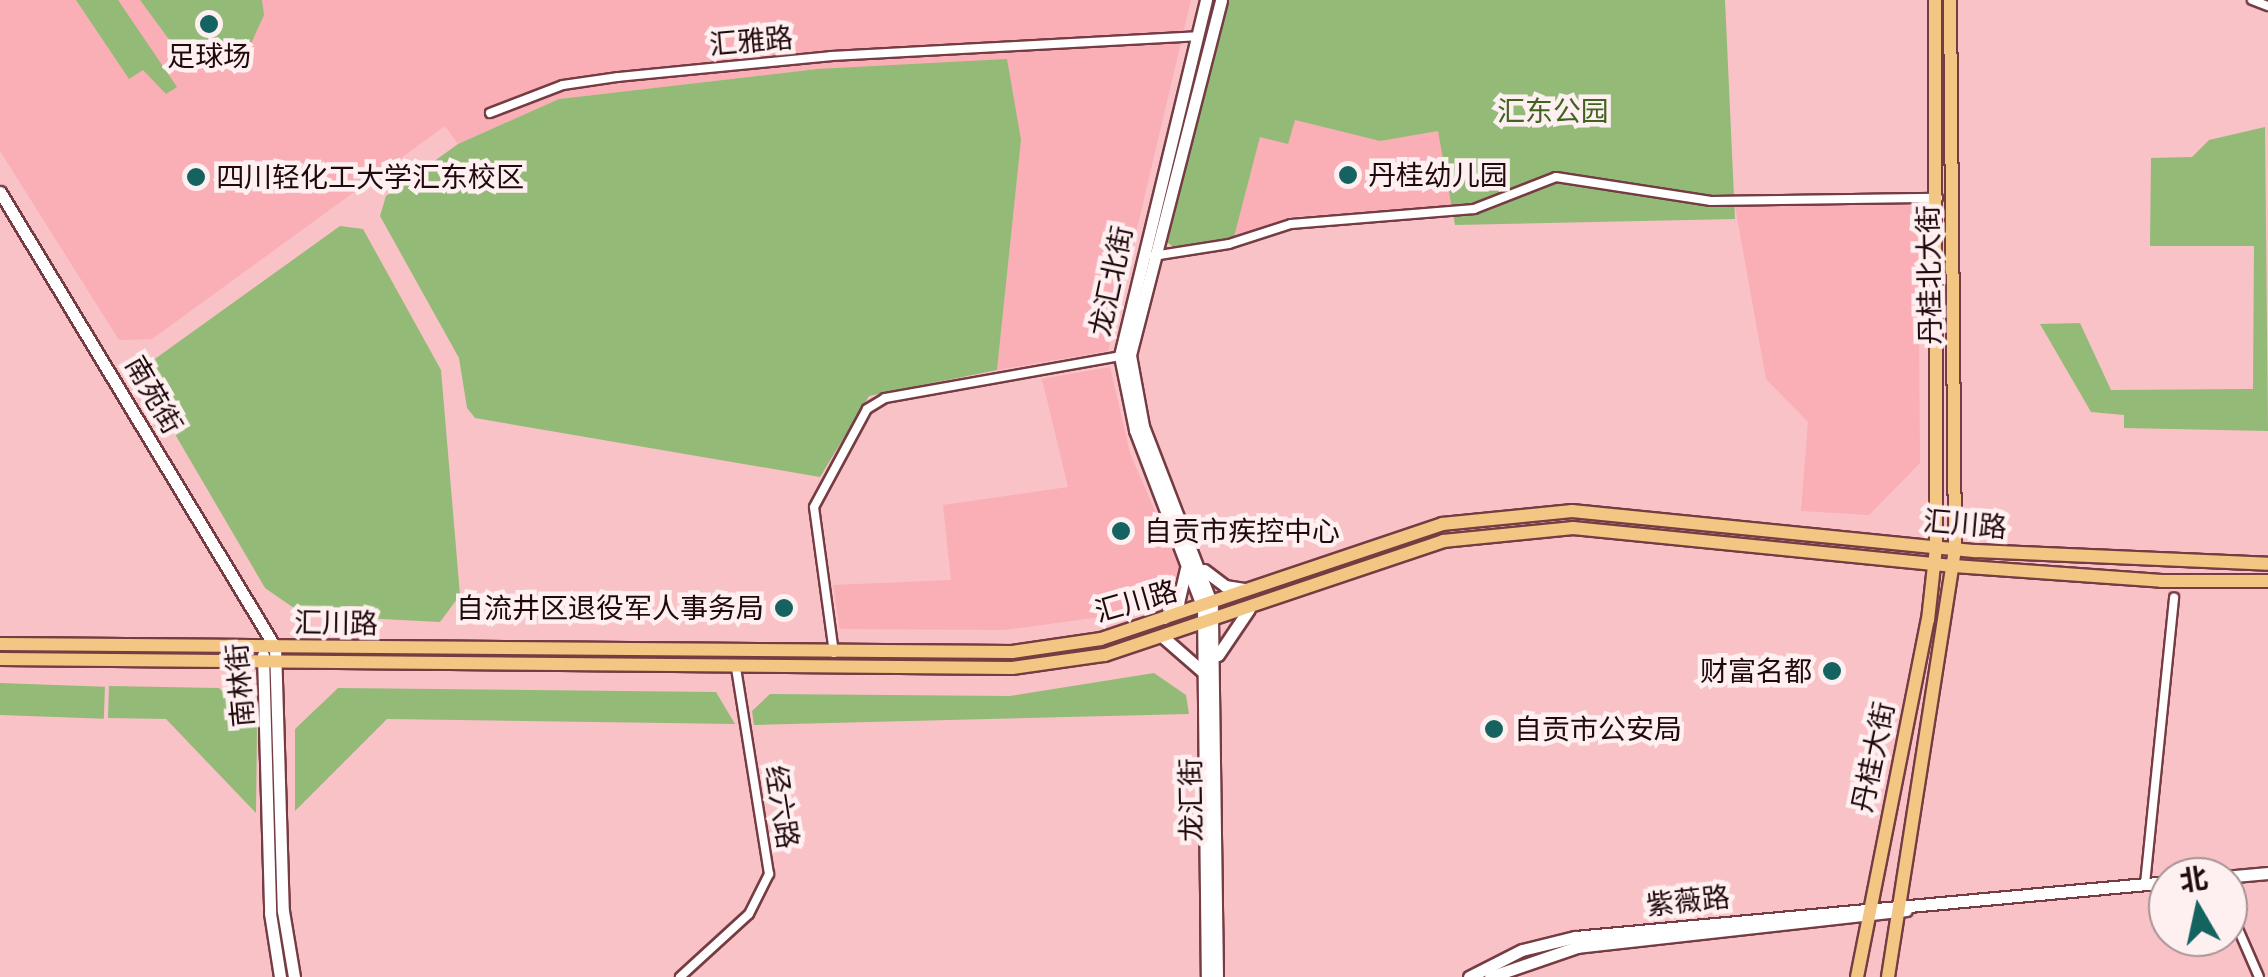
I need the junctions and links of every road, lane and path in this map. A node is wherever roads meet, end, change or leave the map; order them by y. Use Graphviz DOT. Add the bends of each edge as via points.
graph roads {
  1 [pos="1206,0"];
  2 [pos="1220,0"];
  3 [pos="1935,0"];
  4 [pos="1950,0"];
  5 [pos="2252,0"];
  6 [pos="2268,6"];
  7 [pos="1197,36"];
  8 [pos="490,113"];
  9 [pos="0,192"];
  10 [pos="1938,198"];
  11 [pos="1153,256"];
  12 [pos="1120,356"];
  13 [pos="1936,547"];
  14 [pos="1956,548"];
  15 [pos="1190,558"];
  16 [pos="1935,564"];
  17 [pos="2268,564"];
  18 [pos="1954,566"];
  19 [pos="2268,581"];
  20 [pos="1254,589"];
  21 [pos="2174,597"];
  22 [pos="1208,606"];
  23 [pos="1249,610"];
  24 [pos="1162,620"];
  25 [pos="1208,624"];
  26 [pos="259,626"];
  27 [pos="1162,637"];
  28 [pos="0,644"];
  29 [pos="269,647"];
  30 [pos="834,653"];
  31 [pos="0,659"];
  32 [pos="272,662"];
  33 [pos="736,668"];
  34 [pos="1208,671"];
  35 [pos="2145,884"];
  36 [pos="2148,884"];
  37 [pos="1900,908"];
  38 [pos="1866,912"];
  39 [pos="2248,952"];
  40 [pos="280,977"];
  41 [pos="294,977"];
  42 [pos="680,977"];
  43 [pos="1207,977"];
  44 [pos="1218,977"];
  45 [pos="1469,977"];
  46 [pos="1490,977"];
  47 [pos="1857,977"];
  48 [pos="1888,977"];
  49 [pos="2259,977"];
  1 -- 7 [label="main road, 龙汇北街"];
  2 -- 11 [label="main road, 龙汇北街"];
  3 -- 10 [label="main road, 丹桂北大街"];
  4 -- 14 [label="main road, 丹桂北大街"];
  5 -- 6 [label="street"];
  7 -- 8 [label="street, 汇雅路" via="831,56 618,76 563,85"];
  7 -- 12 [label="main road, 龙汇北街"];
  9 -- 26 [label="main road, 南苑街"];
  10 -- 11 [label="street" via="1710,201 1556,178 1474,209 1291,224 1229,244"];
  10 -- 13 [label="main road, 丹桂北大街"];
  11 -- 15 [label="main road, 龙汇北街" via="1130,355 1143,426"];
  12 -- 15 [label="main road, 龙汇北街" via="1134,430"];
  12 -- 30 [label="street" via="885,398 867,409 814,507"];
  13 -- 14 [label="main road, 汇川路"];
  13 -- 16 [label="main road, 丹桂大街"];
  13 -- 20 [label="main road, 汇川路" via="1572,511 1442,524"];
  14 -- 17 [label="main road, 汇川路"];
  14 -- 18 [label="main road, 丹桂北大街"];
  15 -- 20 [label="main road" via="1224,586"];
  15 -- 22 [label="main road, 龙汇北街"];
  15 -- 24 [label="main road" via="1178,603"];
  16 -- 18 [label="main road, 汇川路"];
  16 -- 23 [label="main road, 汇川路" via="1573,528 1443,542"];
  16 -- 38 [label="main road, 丹桂大街"];
  18 -- 19 [label="main road, 汇川路"];
  18 -- 37 [label="main road, 丹桂北大街"];
  20 -- 22 [label="main road, 汇川路"];
  21 -- 35 [label="street"];
  22 -- 24 [label="main road, 汇川路"];
  22 -- 25 [label="main road, 龙汇北街"];
  23 -- 25 [label="main road, 汇川路"];
  23 -- 34 [label="main road"];
  24 -- 30 [label="main road, 汇川路" via="1101,639 1012,652"];
  25 -- 27 [label="main road, 汇川路"];
  25 -- 34 [label="main road, 龙汇街"];
  26 -- 29 [label="main road, 南林街"];
  27 -- 33 [label="main road, 汇川路" via="1105,655 1012,668"];
  27 -- 34 [label="main road"];
  28 -- 29 [label="main road, 汇川路"];
  29 -- 30 [label="main road, 汇川路"];
  29 -- 32 [label="main road, 南林街"];
  31 -- 32 [label="main road, 汇川路"];
  32 -- 33 [label="main road, 汇川路"];
  32 -- 40 [label="main road, 南林街" via="270,912"];
  32 -- 41 [label="main road, 南林街" via="283,911"];
  33 -- 42 [label="street, 经六路" via="769,874 748,914"];
  34 -- 43 [label="main road, 龙汇街"];
  34 -- 44 [label="main road, 龙汇街"];
  35 -- 36 [label="main road, 紫薇路"];
  35 -- 37 [label="main road, 紫薇路"];
  37 -- 38 [label="main road, 紫薇路"];
  37 -- 48 [label="main road, 丹桂北大街"];
  38 -- 45 [label="main road, 紫薇路" via="1575,937 1522,950"];
  38 -- 46 [label="main road, 紫薇路" via="1577,947"];
  38 -- 47 [label="main road, 丹桂大街"];
  39 -- 49 [label="street"];
}
